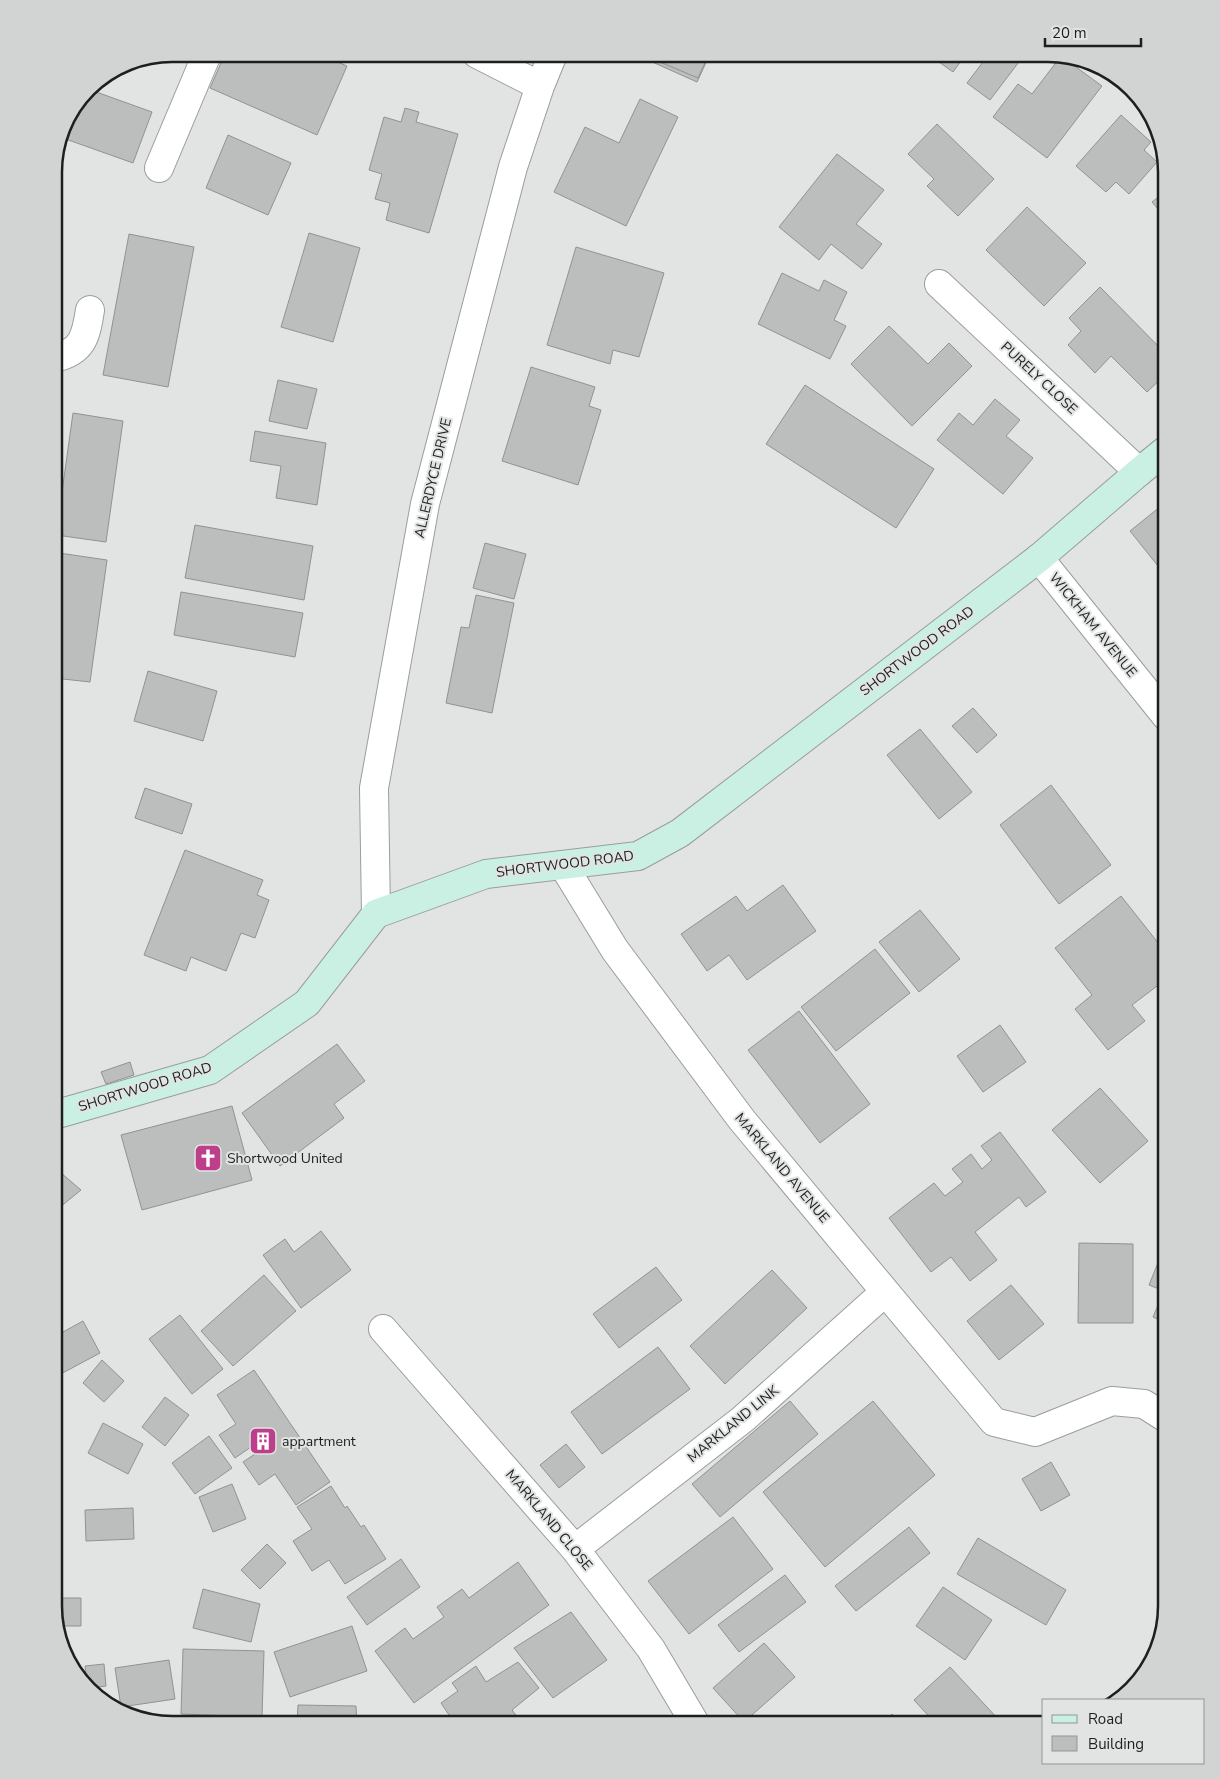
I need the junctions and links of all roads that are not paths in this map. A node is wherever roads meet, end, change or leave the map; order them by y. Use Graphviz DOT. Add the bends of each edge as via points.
graph roads {
  1 [pos="203,63"];
  2 [pos="495,63"];
  3 [pos="549,63"];
  4 [pos="540,86"];
  5 [pos="159,168"];
  6 [pos="939,284"];
  7 [pos="90,310"];
  8 [pos="63,356"];
  9 [pos="1158,457"];
  10 [pos="1139,472"];
  11 [pos="1040,558"];
  12 [pos="1158,706"];
  13 [pos="564,865"];
  14 [pos="376,914"];
  15 [pos="63,1112"];
  16 [pos="885,1292"];
  17 [pos="382,1328"];
  18 [pos="1158,1413"];
  19 [pos="575,1549"];
  20 [pos="691,1716"];
  1 -- 5 [label="street"];
  2 -- 4 [label="street"];
  3 -- 4 [label="street, ALLERDYCE DRIVE"];
  4 -- 14 [label="street, ALLERDYCE DRIVE" via="514,166 425,504 374,788"];
  6 -- 10 [label="street, PURELY CLOSE"];
  7 -- 8 [label="street" via="86,332 78,346"];
  9 -- 10 [label="main road, SHORTWOOD ROAD"];
  10 -- 11 [label="main road, SHORTWOOD ROAD"];
  11 -- 12 [label="street, WICKHAM AVENUE"];
  11 -- 13 [label="main road, SHORTWOOD ROAD" via="680,833 638,856"];
  13 -- 14 [label="main road, SHORTWOOD ROAD" via="486,874"];
  13 -- 16 [label="street, MARKLAND AVENUE" via="615,950 742,1120"];
  14 -- 15 [label="main road, SHORTWOOD ROAD" via="307,1003 210,1070"];
  16 -- 18 [label="street, MARKLAND AVENUE" via="994,1422 1035,1432 1112,1401 1144,1404"];
  16 -- 19 [label="street, MARKLAND LINK" via="743,1419"];
  17 -- 19 [label="street, MARKLAND CLOSE"];
  19 -- 20 [label="street, MARKLAND CLOSE" via="650,1649"];
}
